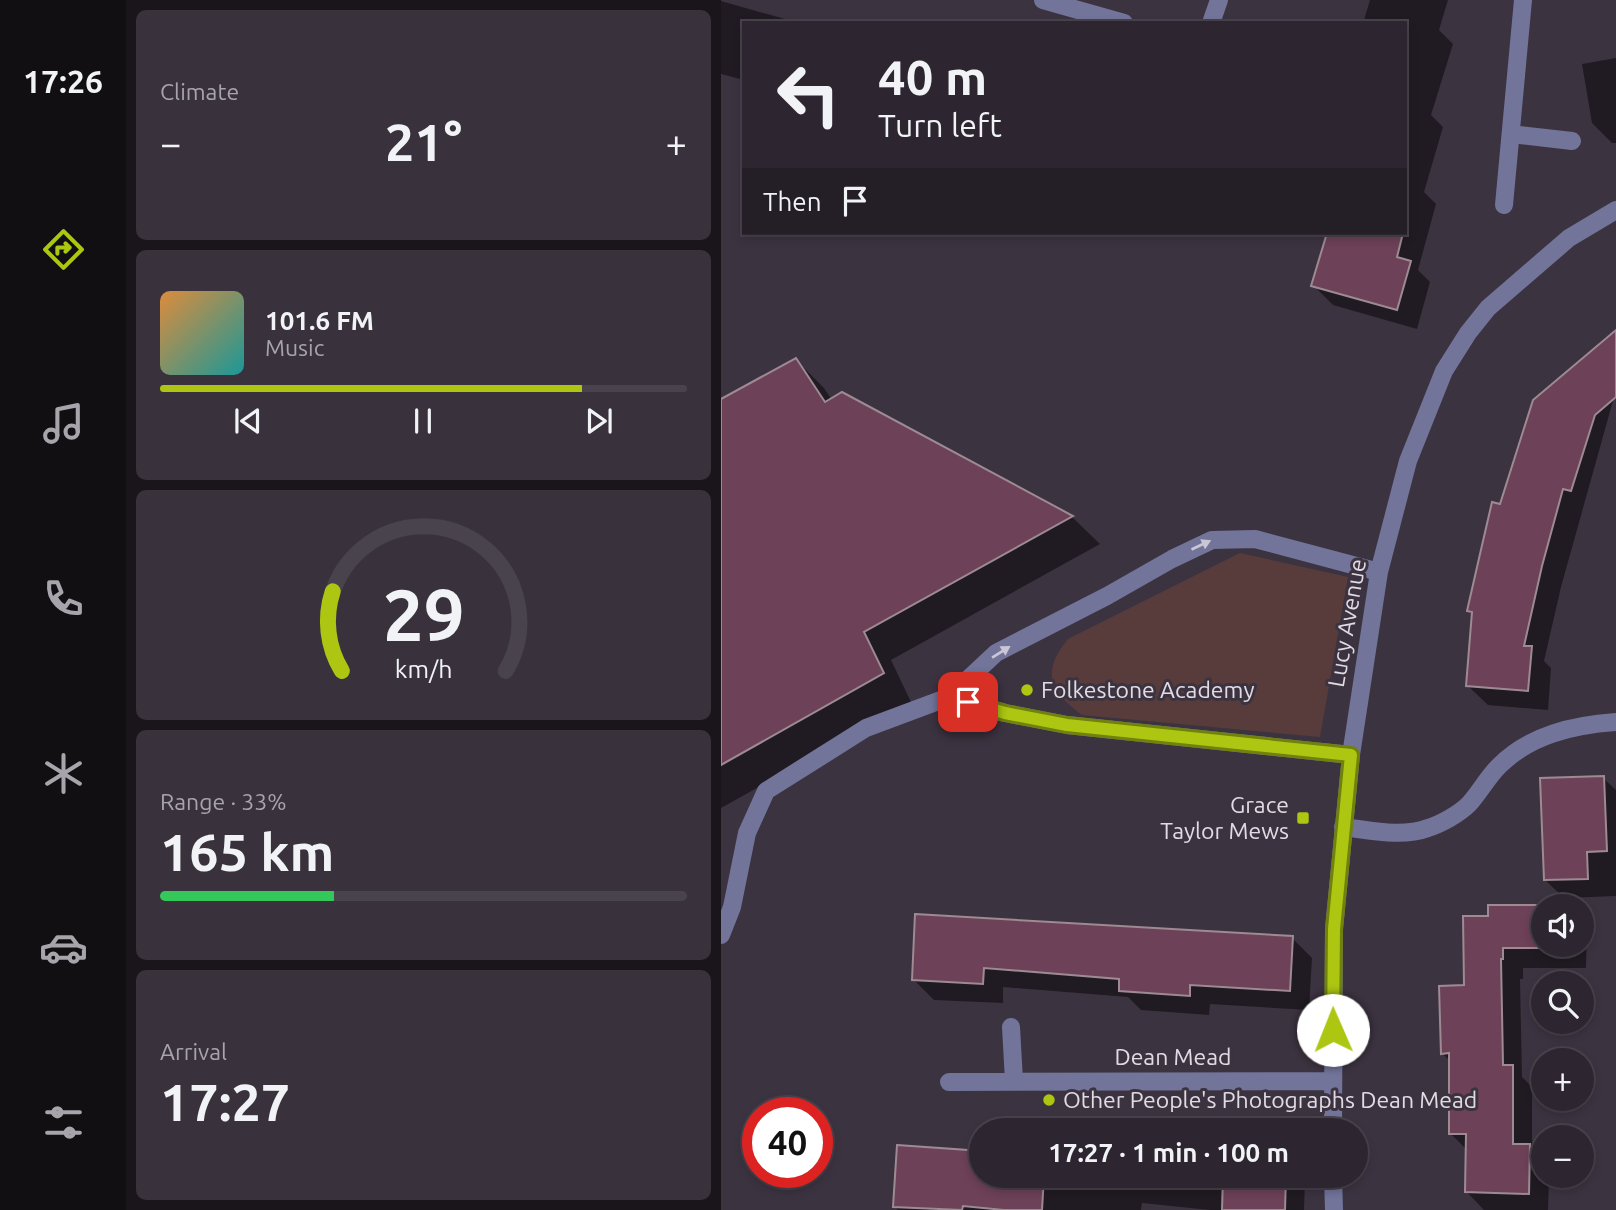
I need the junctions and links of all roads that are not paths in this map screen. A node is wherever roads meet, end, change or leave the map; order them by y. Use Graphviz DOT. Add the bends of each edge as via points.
graph roads {
  1 [pos="1043,0"];
  2 [pos="1219,0"];
  3 [pos="1523,0"];
  4 [pos="1117,21"];
  5 [pos="1212,21"];
  6 [pos="1511,134"];
  7 [pos="1572,141"];
  8 [pos="1504,205"];
  9 [pos="1616,210"];
  10 [pos="1379,572"];
  11 [pos="949,697"];
  12 [pos="1609,722"];
  13 [pos="1351,755"];
  14 [pos="1343,827"];
  15 [pos="721,935"];
  16 [pos="1011,1027"];
  17 [pos="1014,1081"];
  18 [pos="1333,1081"];
  19 [pos="949,1082"];
  20 [pos="1333,1118"];
  21 [pos="1333,1188"];
  22 [pos="1334,1210"];
  1 -- 4 [label="street"];
  2 -- 5 [label="street"];
  3 -- 6 [label="street"];
  6 -- 7 [label="street"];
  6 -- 8 [label="street"];
  9 -- 10 [label="street, Lucy Avenue" via="1569,238 1527,272 1468,332 1444,371 1408,461"];
  11 -- 10 [label="street, one-way" via="996,653 1212,540 1255,540"];
  10 -- 13 [label="street, Lucy Avenue"];
  11 -- 13 [label="street" via="1067,725"];
  11 -- 15 [label="street" via="866,728 766,790 747,833 732,907"];
  12 -- 14 [label="street" via="1572,727 1518,749 1469,805 1427,829 1403,834"];
  13 -- 14 [label="street, Lucy Avenue"];
  14 -- 18 [label="street, Lucy Avenue" via="1334,929"];
  16 -- 17 [label="street"];
  17 -- 18 [label="street, Dean Mead"];
  17 -- 19 [label="street, Dean Mead"];
  18 -- 20 [label="street, Lucy Avenue"];
  21 -- 22 [label="street"];
}
